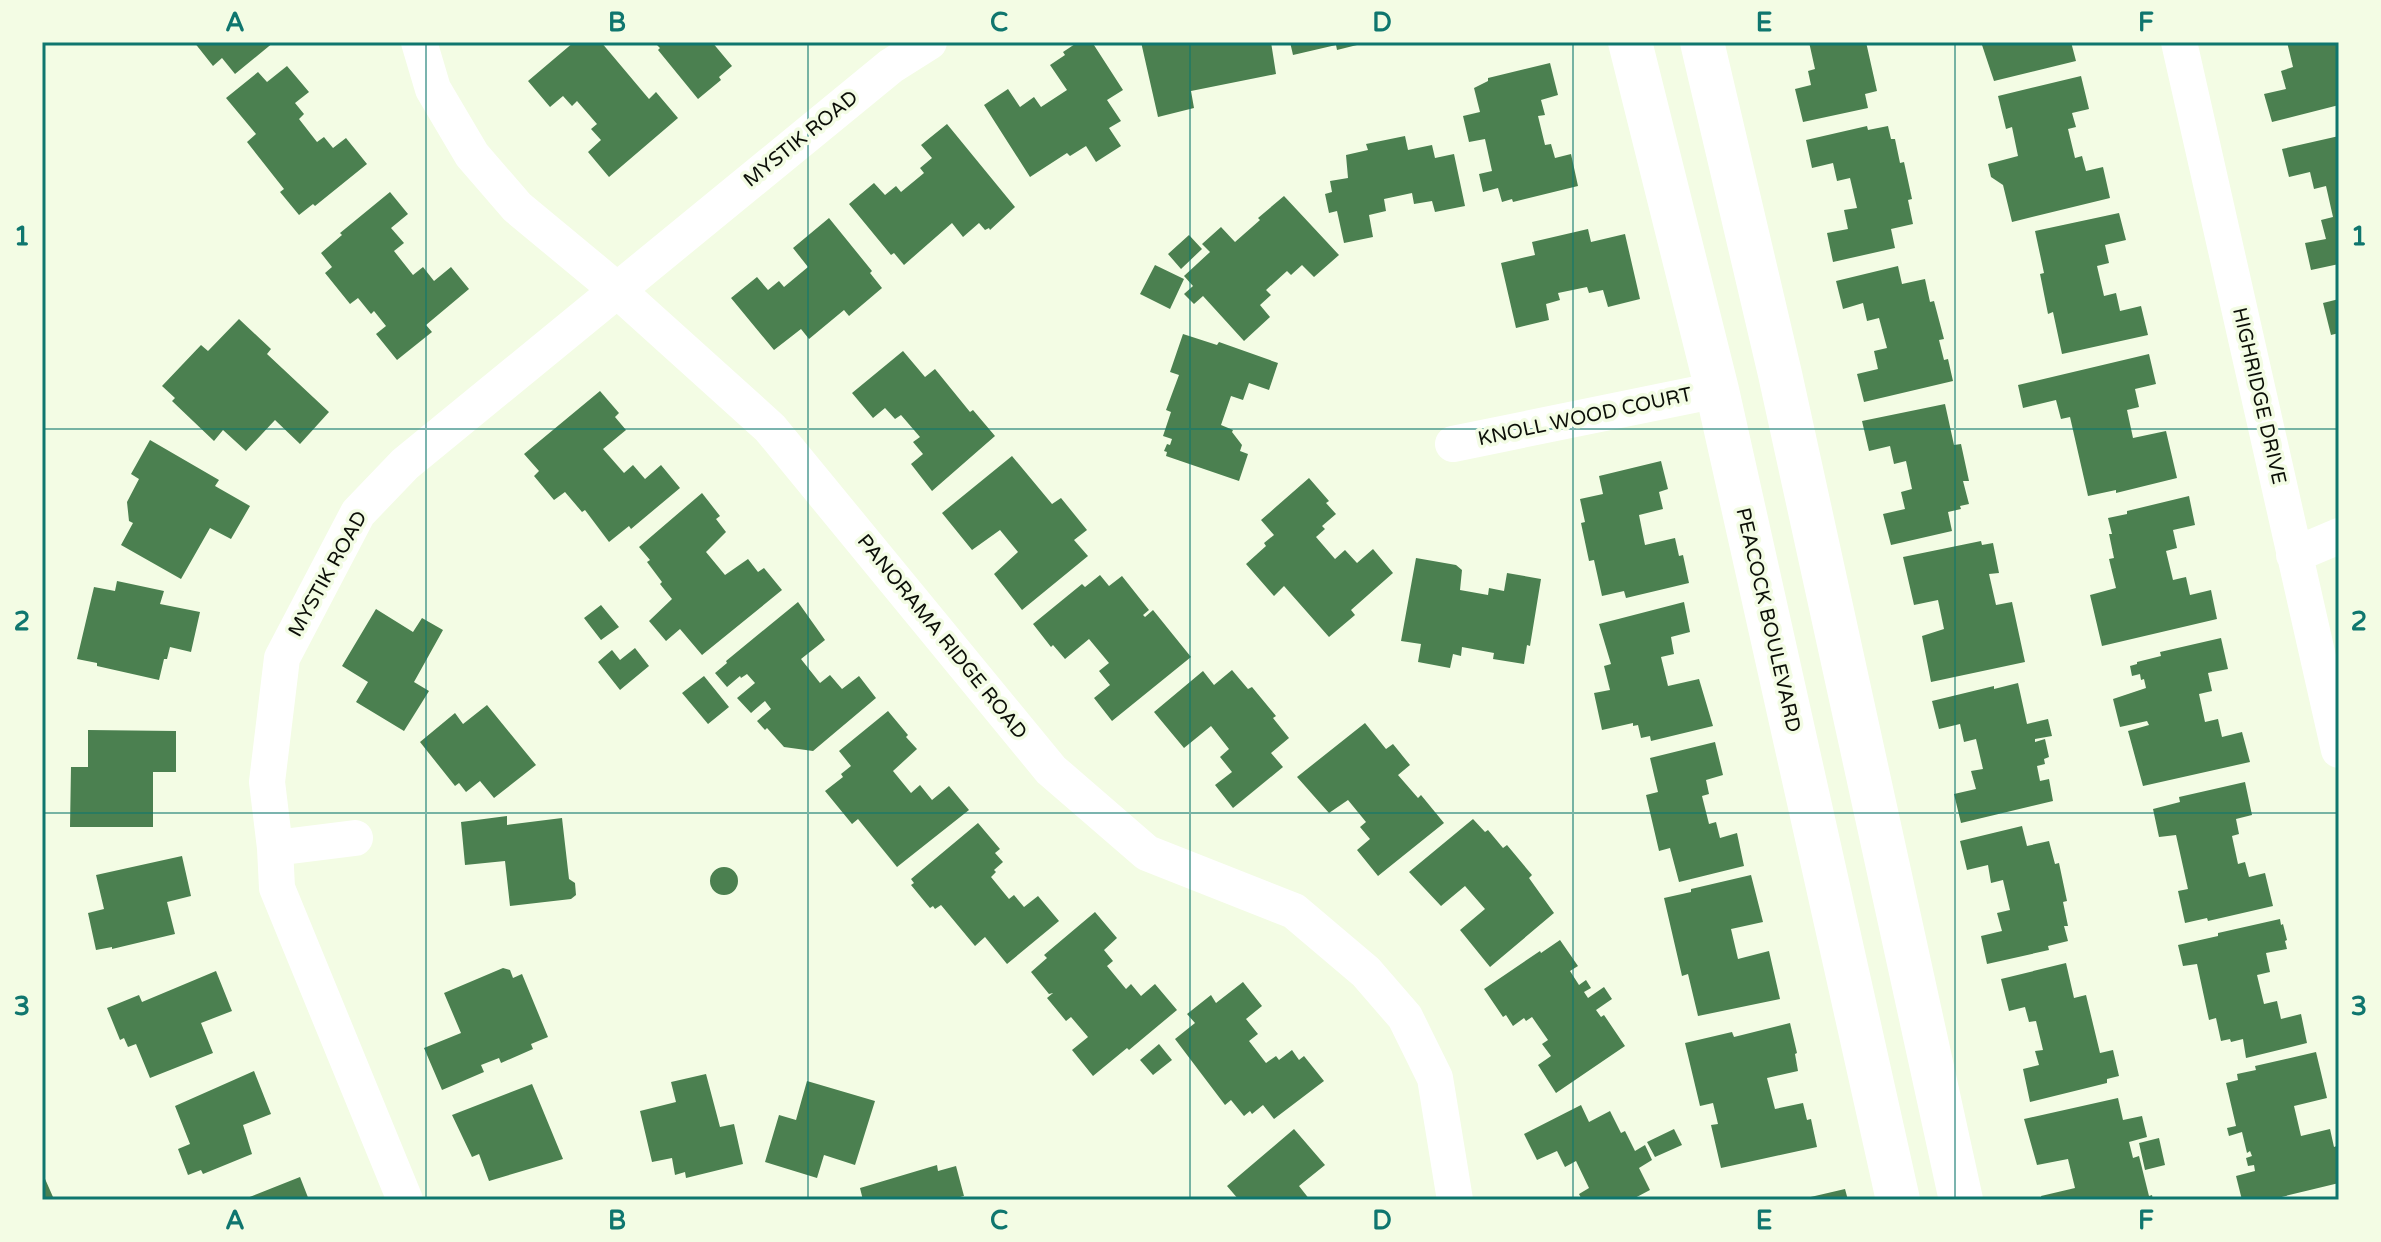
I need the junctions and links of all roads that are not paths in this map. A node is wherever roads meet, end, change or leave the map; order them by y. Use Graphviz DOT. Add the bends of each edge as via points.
graph roads {
  1 [pos="419,42"];
  2 [pos="929,42"];
  3 [pos="1630,42"];
  4 [pos="1702,42"];
  5 [pos="2179,42"];
  6 [pos="617,290"];
  7 [pos="1717,390"];
  8 [pos="1453,444"];
  9 [pos="2339,536"];
  10 [pos="2294,555"];
  11 [pos="2339,750"];
  12 [pos="355,838"];
  13 [pos="275,848"];
  14 [pos="405,1200"];
  15 [pos="1455,1200"];
  16 [pos="1898,1200"];
  17 [pos="1961,1200"];
  1 -- 6 [label="street, PANORAMA RIDGE ROAD" via="433,89 472,155 517,207"];
  2 -- 6 [label="street, MYSTIK ROAD" via="891,66"];
  3 -- 7 [label="street, PEACOCK BOULEVARD"];
  4 -- 17 [label="street"];
  5 -- 10 [label="street, HIGHRIDGE DRIVE"];
  6 -- 13 [label="street, MYSTIK ROAD" via="405,464 358,513 282,658 267,782"];
  6 -- 15 [label="street, PANORAMA RIDGE ROAD" via="770,428 1051,770 1147,853 1294,911 1366,972 1405,1017 1435,1078"];
  7 -- 8 [label="street, KNOLL WOOD COURT"];
  7 -- 16 [label="street, PEACOCK BOULEVARD"];
  9 -- 10 [label="street"];
  10 -- 11 [label="street, HIGHRIDGE DRIVE"];
  12 -- 13 [label="street"];
  13 -- 14 [label="street, MYSTIK ROAD" via="277,888"];
}
